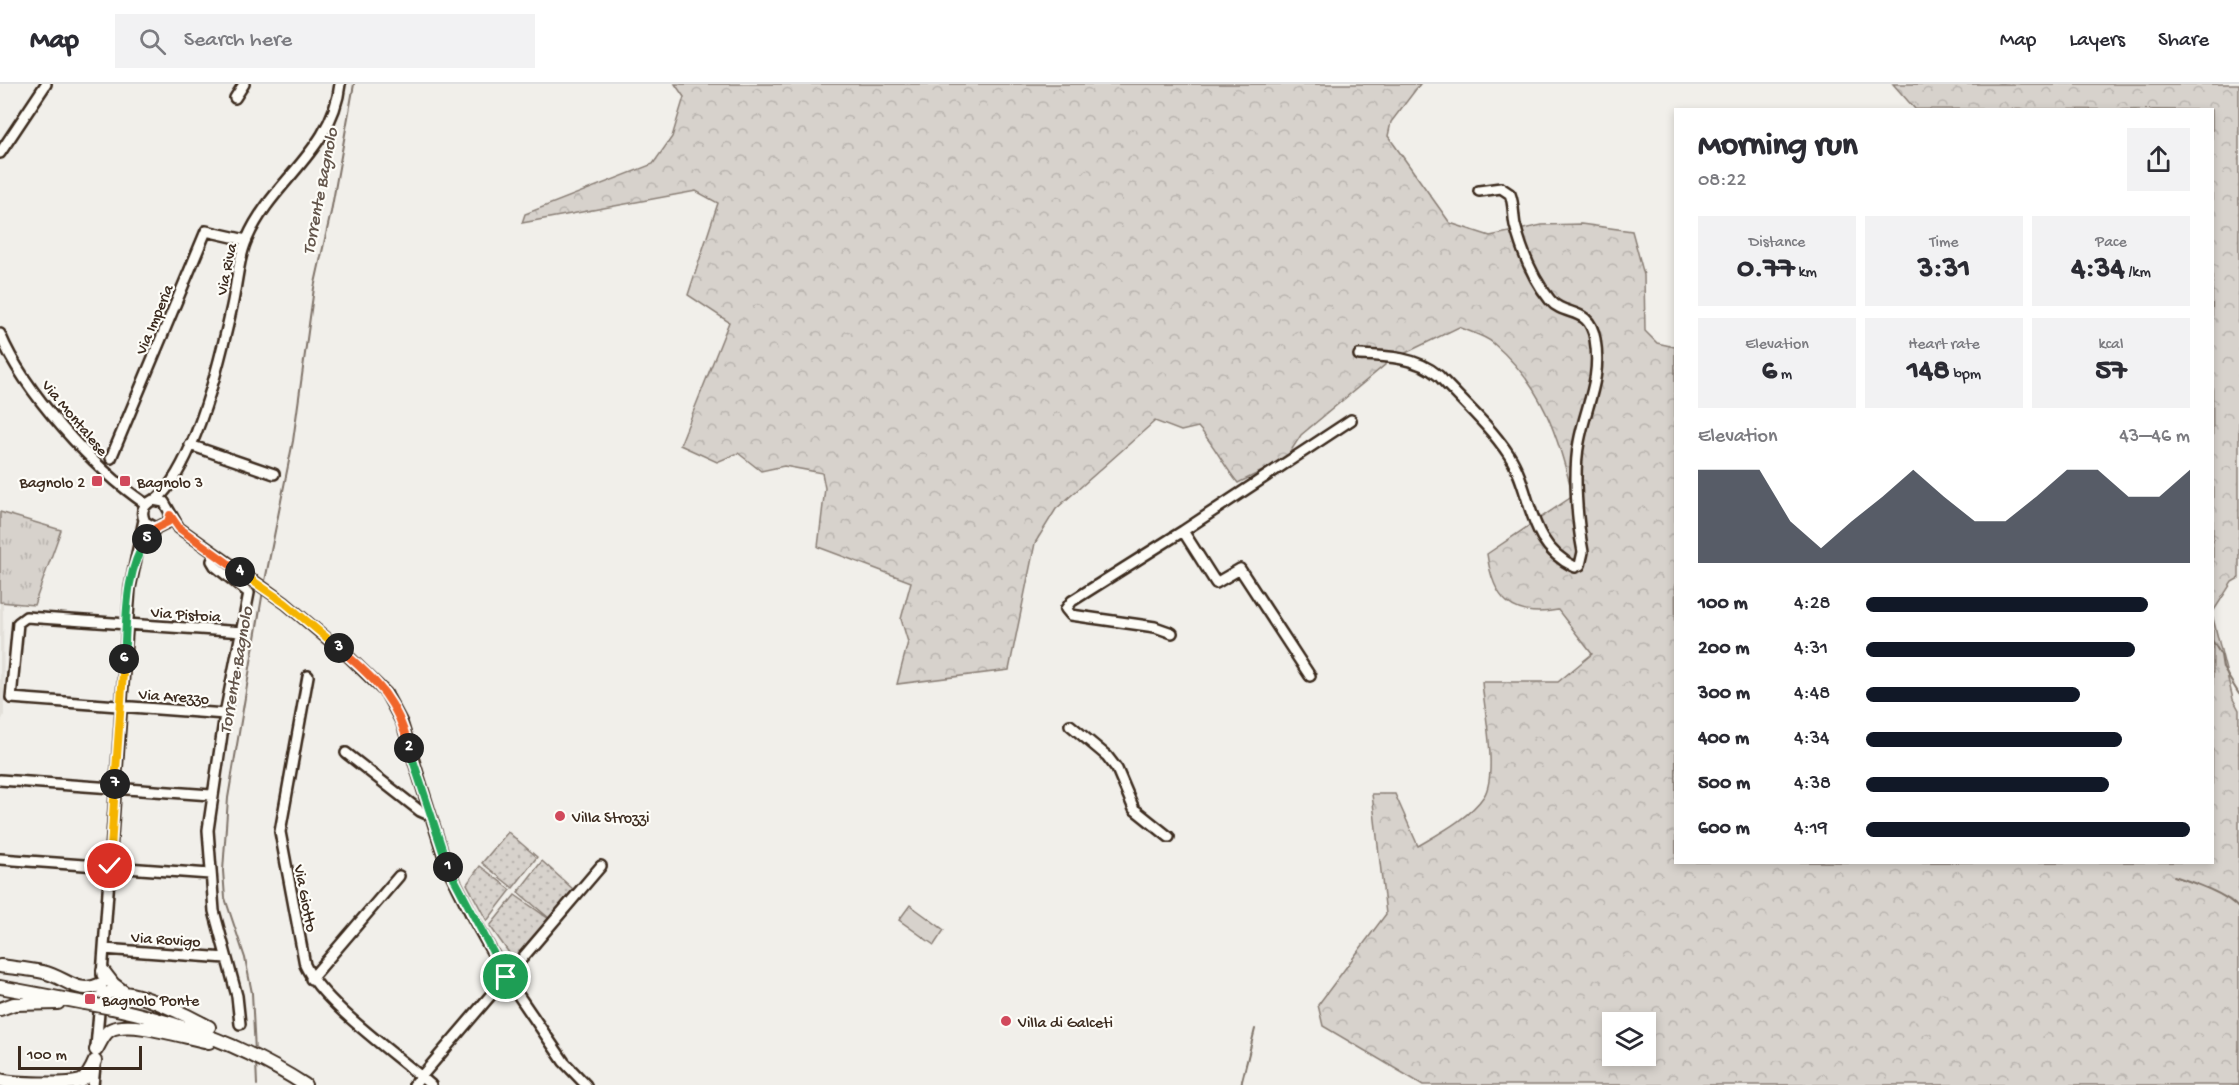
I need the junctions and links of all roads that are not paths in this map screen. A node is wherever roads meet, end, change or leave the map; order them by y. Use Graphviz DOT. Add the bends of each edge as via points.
graph roads {
  1 [pos="46,84"];
  2 [pos="244,84"];
  3 [pos="340,84"];
  4 [pos="235,98"];
  5 [pos="0,153"];
  6 [pos="1479,190"];
  7 [pos="246,240"];
  8 [pos="0,334"];
  9 [pos="1359,355"];
  10 [pos="1351,420"];
  11 [pos="190,445"];
  12 [pos="111,458"];
  13 [pos="274,474"];
  14 [pos="174,478"];
  15 [pos="156,500"];
  16 [pos="146,504"];
  17 [pos="167,505"];
  18 [pos="170,515"];
  19 [pos="144,520"];
  20 [pos="156,528"];
  21 [pos="1182,531"];
  22 [pos="136,555"];
  23 [pos="215,555"];
  24 [pos="26,617"];
  25 [pos="126,624"];
  26 [pos="243,632"];
  27 [pos="1172,633"];
  28 [pos="308,676"];
  29 [pos="1310,676"];
  30 [pos="120,705"];
  31 [pos="225,714"];
  32 [pos="1070,725"];
  33 [pos="346,753"];
  34 [pos="0,780"];
  35 [pos="115,787"];
  36 [pos="211,795"];
  37 [pos="429,815"];
  38 [pos="1169,837"];
  39 [pos="0,859"];
  40 [pos="110,866"];
  41 [pos="601,866"];
  42 [pos="210,874"];
  43 [pos="399,876"];
  44 [pos="104,949"];
  45 [pos="226,958"];
  46 [pos="0,966"];
  47 [pos="103,971"];
  48 [pos="506,977"];
  49 [pos="311,979"];
  50 [pos="101,984"];
  51 [pos="0,987"];
  52 [pos="126,993"];
  53 [pos="100,998"];
  54 [pos="85,1003"];
  55 [pos="0,1009"];
  56 [pos="240,1024"];
  57 [pos="224,1041"];
  58 [pos="240,1048"];
  59 [pos="96,1056"];
  60 [pos="421,1076"];
  61 [pos="0,1080"];
  62 [pos="31,1084"];
  63 [pos="93,1085"];
  64 [pos="305,1085"];
  65 [pos="414,1085"];
  66 [pos="431,1085"];
  67 [pos="586,1085"];
  1 -- 5 [label="street"];
  2 -- 4 [label="street"];
  3 -- 7 [label="street, Via Riva" via="327,129 263,210"];
  6 -- 9 [label="street" via="1501,188 1510,194 1532,274 1552,302 1584,316 1592,325 1597,362 1595,389 1577,462 1581,565 1568,564 1548,543 1537,528 1509,455 1439,376 1428,367 1408,361"];
  7 -- 11 [label="street, Via Riva" via="213,384"];
  7 -- 12 [label="street, Via Imperia" via="206,231"];
  8 -- 16 [label="street, Via Montalese" via="27,381 92,461"];
  10 -- 21 [label="street"];
  11 -- 13 [label="street"];
  11 -- 14 [label="street, Via Riva"];
  14 -- 15 [label="street, Via Riva"];
  14 -- 17 [label="street, Via Riva"];
  15 -- 16 [label="street"];
  15 -- 17 [label="street"];
  16 -- 19 [label="street" via="142,511"];
  17 -- 18 [label="street"];
  18 -- 20 [label="street" via="168,522"];
  18 -- 23 [label="street" via="179,528"];
  19 -- 20 [label="street"];
  19 -- 22 [label="street"];
  20 -- 22 [label="street"];
  21 -- 27 [label="street" via="1072,601 1066,609 1071,615"];
  21 -- 29 [label="street" via="1216,584 1240,569"];
  22 -- 25 [label="street"];
  23 -- 26 [label="street" via="215,566 249,593"];
  23 -- 37 [label="street" via="323,634 386,693 402,723"];
  24 -- 25 [label="street, Via Pistoia"];
  24 -- 30 [label="street, Via Arezzo" via="18,623 11,698"];
  25 -- 26 [label="street, Via Pistoia"];
  25 -- 30 [label="street"];
  26 -- 31 [label="street"];
  28 -- 49 [label="street, Via Giotto" via="280,832"];
  30 -- 31 [label="street, Via Arezzo"];
  30 -- 35 [label="street"];
  31 -- 36 [label="street"];
  32 -- 38 [label="street" via="1117,769 1134,809"];
  33 -- 37 [label="street"];
  34 -- 35 [label="street"];
  35 -- 36 [label="street"];
  35 -- 40 [label="street"];
  36 -- 42 [label="street"];
  37 -- 48 [label="street" via="446,864"];
  39 -- 40 [label="street"];
  40 -- 42 [label="street"];
  40 -- 44 [label="street"];
  41 -- 48 [label="street"];
  42 -- 45 [label="street"];
  43 -- 49 [label="street"];
  44 -- 45 [label="street, Via Rovigo"];
  44 -- 47 [label="street"];
  45 -- 56 [label="street"];
  46 -- 50 [label="main road" via="46,972 75,988"];
  47 -- 50 [label="street"];
  47 -- 52 [label="main road"];
  48 -- 60 [label="street"];
  48 -- 67 [label="street" via="564,1062"];
  49 -- 60 [label="street, Via Giotto"];
  50 -- 53 [label="street"];
  51 -- 54 [label="main road"];
  52 -- 53 [label="main road" via="112,992"];
  52 -- 58 [label="main road" via="196,1021"];
  53 -- 59 [label="street"];
  54 -- 55 [label="main road" via="14,1004"];
  54 -- 57 [label="main road, bridge" via="168,1020"];
  57 -- 58 [label="main road"];
  57 -- 59 [label="main road" via="207,1042 155,1030 116,1029 104,1035"];
  58 -- 64 [label="main road"];
  59 -- 62 [label="main road" via="87,1076 79,1082"];
  59 -- 63 [label="street"];
  60 -- 65 [label="street"];
  60 -- 66 [label="street, Via Giotto"];
  61 -- 62 [label="main road"];
}
